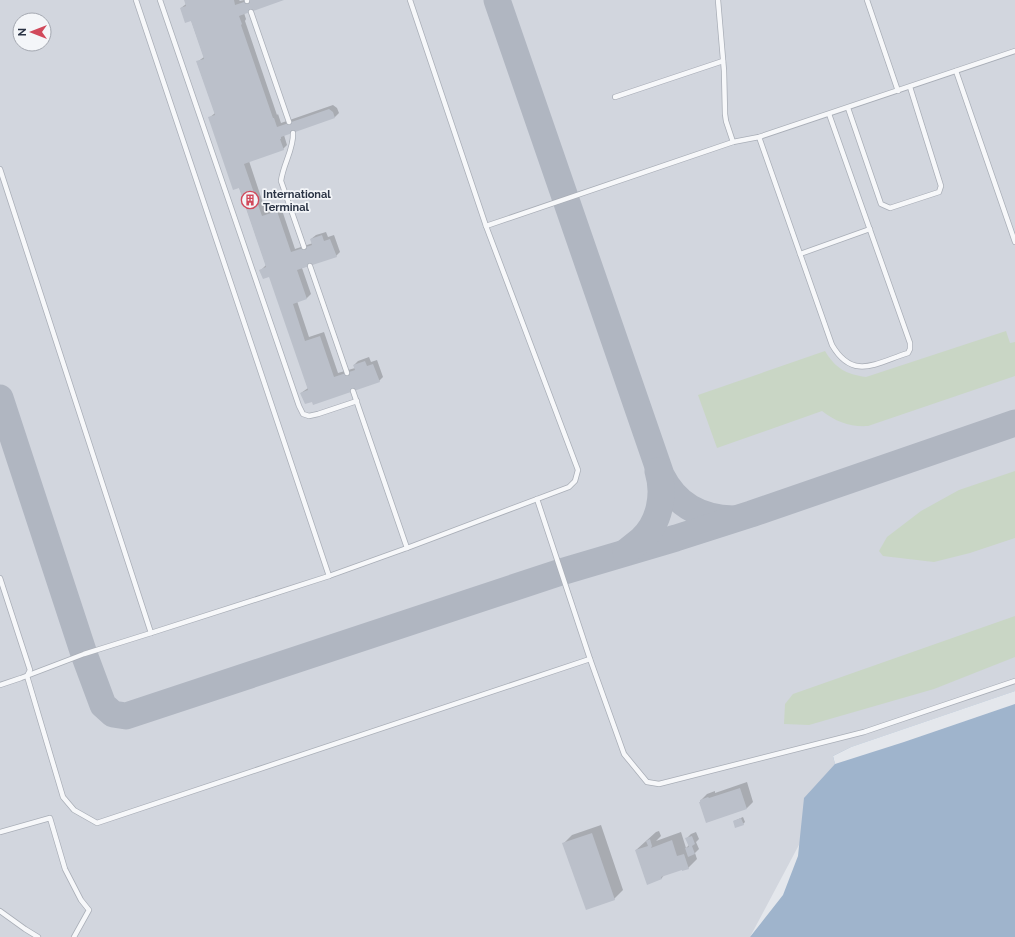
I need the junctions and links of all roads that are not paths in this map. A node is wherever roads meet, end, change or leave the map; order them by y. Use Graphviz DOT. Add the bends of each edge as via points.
graph roads {
  1 [pos="136,0"];
  2 [pos="160,0"];
  3 [pos="410,0"];
  4 [pos="718,0"];
  5 [pos="867,0"];
  6 [pos="251,12"];
  7 [pos="1015,51"];
  8 [pos="723,61"];
  9 [pos="956,71"];
  10 [pos="910,87"];
  11 [pos="898,91"];
  12 [pos="615,97"];
  13 [pos="848,108"];
  14 [pos="829,114"];
  15 [pos="289,122"];
  16 [pos="293,133"];
  17 [pos="759,137"];
  18 [pos="733,142"];
  19 [pos="0,169"];
  20 [pos="486,226"];
  21 [pos="870,229"];
  22 [pos="1015,242"];
  23 [pos="304,247"];
  24 [pos="800,254"];
  25 [pos="310,266"];
  26 [pos="347,373"];
  27 [pos="353,391"];
  28 [pos="357,401"];
  29 [pos="537,499"];
  30 [pos="407,548"];
  31 [pos="329,576"];
  32 [pos="0,578"];
  33 [pos="151,633"];
  34 [pos="590,659"];
  35 [pos="27,676"];
  36 [pos="1015,681"];
  37 [pos="0,685"];
  38 [pos="0,832"];
  39 [pos="0,911"];
  40 [pos="75,936"];
  41 [pos="38,937"];
  42 [pos="68,937"];
  1 -- 31 [label="lane"];
  2 -- 28 [label="lane" via="299,406 303,414 309,416"];
  3 -- 20 [label="lane"];
  4 -- 8 [label="lane"];
  5 -- 11 [label="lane"];
  6 -- 15 [label="lane"];
  7 -- 9 [label="lane"];
  8 -- 12 [label="lane"];
  8 -- 18 [label="lane" via="725,114"];
  9 -- 10 [label="lane"];
  9 -- 22 [label="lane"];
  10 -- 11 [label="lane"];
  10 -- 13 [label="lane" via="941,186 939,192 890,208 881,204"];
  11 -- 13 [label="lane"];
  13 -- 14 [label="lane"];
  14 -- 17 [label="lane"];
  14 -- 21 [label="lane"];
  16 -- 23 [label="lane" via="294,142 282,170 281,181"];
  17 -- 18 [label="lane"];
  17 -- 24 [label="lane"];
  18 -- 20 [label="lane"];
  19 -- 33 [label="lane"];
  20 -- 29 [label="lane" via="578,470 575,481 568,488"];
  21 -- 24 [label="lane"];
  21 -- 24 [label="lane" via="910,344 908,353 859,367 838,355 832,345"];
  25 -- 26 [label="lane"];
  27 -- 28 [label="lane"];
  28 -- 30 [label="lane"];
  29 -- 30 [label="lane"];
  29 -- 34 [label="lane"];
  30 -- 31 [label="lane"];
  31 -- 33 [label="lane"];
  32 -- 35 [label="lane" via="30,670"];
  33 -- 35 [label="lane" via="84,654"];
  34 -- 35 [label="lane" via="97,823 74,810 63,797"];
  34 -- 36 [label="lane" via="624,754 646,782 659,784 864,732"];
  35 -- 37 [label="lane"];
  38 -- 40 [label="lane" via="50,818 65,869 89,910"];
  39 -- 41 [label="lane"];
  40 -- 42 [label="lane"];
}
